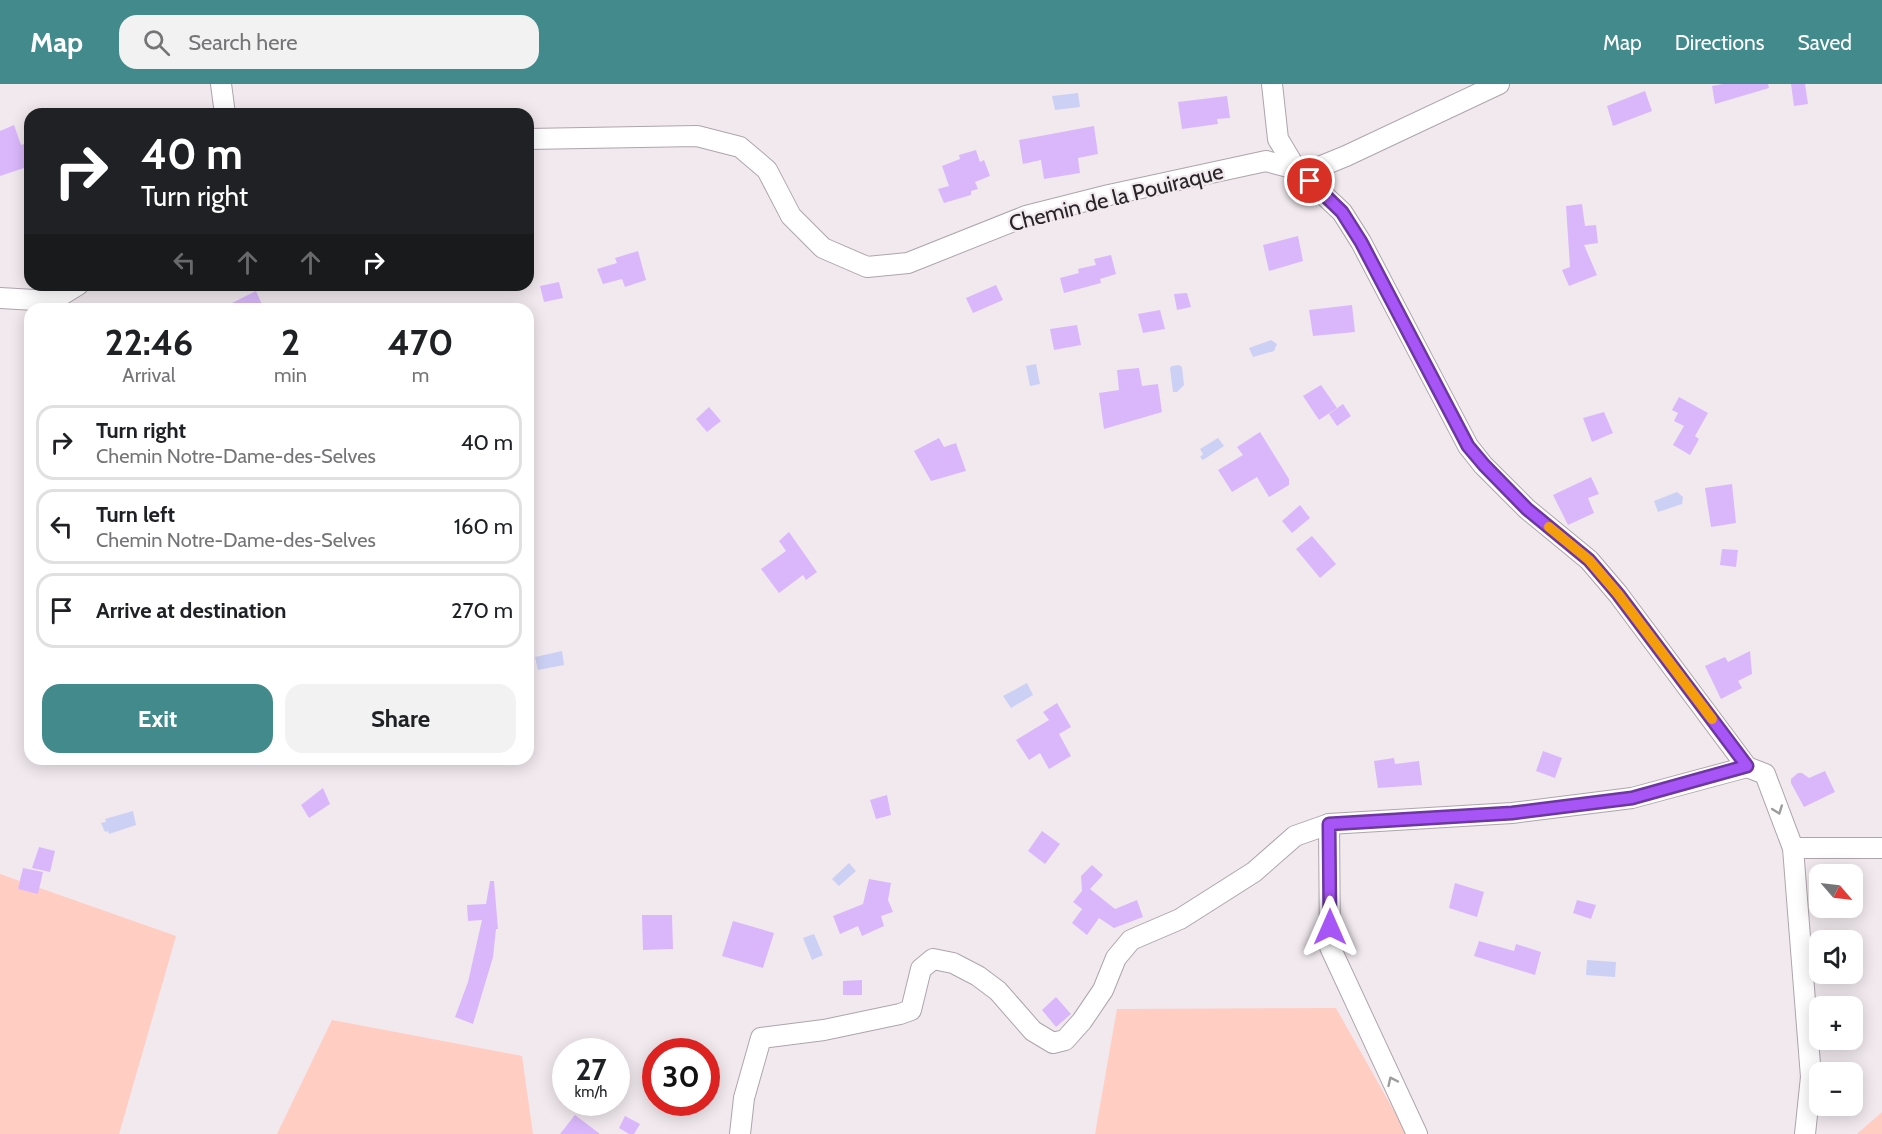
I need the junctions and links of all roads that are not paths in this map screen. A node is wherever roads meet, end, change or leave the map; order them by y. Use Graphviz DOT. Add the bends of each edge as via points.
graph roads {
  1 [pos="221,84"];
  2 [pos="1272,84"];
  3 [pos="1499,84"];
  4 [pos="224,108"];
  5 [pos="534,139"];
  6 [pos="1296,169"];
  7 [pos="68,291"];
  8 [pos="0,298"];
  9 [pos="1747,766"];
  10 [pos="1329,824"];
  11 [pos="1792,848"];
  12 [pos="1882,848"];
  13 [pos="740,1134"];
  14 [pos="1417,1134"];
  15 [pos="1805,1134"];
  1 -- 4 [label="street"];
  2 -- 6 [label="street" via="1278,139"];
  3 -- 6 [label="street" via="1346,156 1314,169"];
  5 -- 6 [label="street, Chemin de la Pouiraque" via="697,136 740,147 767,170 791,216 823,248 867,267 908,263 1026,216 1109,195 1266,161"];
  6 -- 9 [label="street" via="1342,212 1361,242 1468,446 1527,509 1589,560"];
  7 -- 8 [label="street" via="52,301"];
  9 -- 10 [label="street" via="1632,798 1512,813"];
  9 -- 11 [label="street, one-way" via="1765,774"];
  10 -- 13 [label="street" via="1294,836 1254,872 1180,920 1131,940 1116,958 1082,1021 1065,1040 1053,1043 1033,1031 998,991 978,976 953,963 933,959 921,969 911,1010 824,1030 761,1038 744,1098"];
  14 -- 10 [label="street, one-way" via="1330,947"];
  11 -- 12 [label="street"];
  11 -- 15 [label="street" via="1812,1077"];
}
